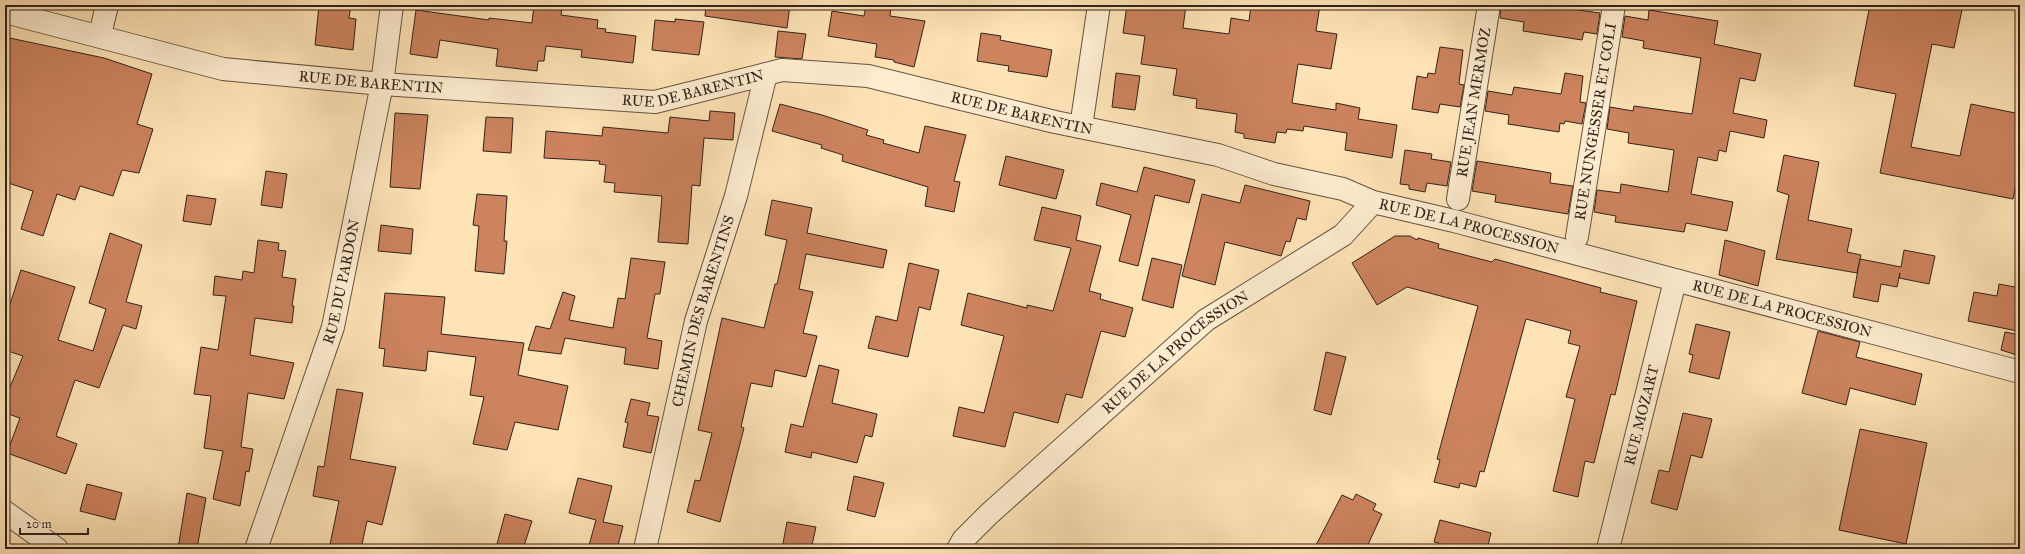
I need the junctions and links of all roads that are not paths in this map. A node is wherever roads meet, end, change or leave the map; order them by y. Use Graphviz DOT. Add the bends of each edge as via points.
graph roads {
  1 [pos="107,5"];
  2 [pos="392,5"];
  3 [pos="1099,5"];
  4 [pos="1489,5"];
  5 [pos="1614,5"];
  6 [pos="5,12"];
  7 [pos="100,36"];
  8 [pos="766,74"];
  9 [pos="382,84"];
  10 [pos="1081,127"];
  11 [pos="1458,199"];
  12 [pos="1372,202"];
  13 [pos="1575,245"];
  14 [pos="1675,281"];
  15 [pos="2020,372"];
  16 [pos="5,512"];
  17 [pos="57,549"];
  18 [pos="256,549"];
  19 [pos="645,549"];
  20 [pos="958,549"];
  21 [pos="1608,549"];
  1 -- 7 [label="street"];
  2 -- 9 [label="street, RUE DU PARDON"];
  3 -- 10 [label="street"];
  4 -- 11 [label="street, RUE JEAN MERMOZ"];
  5 -- 13 [label="street, RUE NUNGESSER ET COLI"];
  6 -- 7 [label="street, RUE DE BARENTIN"];
  7 -- 9 [label="street, RUE DE BARENTIN" via="223,69"];
  8 -- 9 [label="street, RUE DE BARENTIN" via="655,102"];
  8 -- 10 [label="street, RUE DE BARENTIN" via="782,70 868,76"];
  8 -- 19 [label="street, CHEMIN DES BARENTINS" via="736,196 696,321"];
  9 -- 18 [label="street, RUE DU PARDON" via="333,327"];
  10 -- 12 [label="street, RUE DE BARENTIN" via="1218,155 1274,174 1343,190"];
  12 -- 13 [label="street, RUE DE LA PROCESSION"];
  12 -- 20 [label="street, RUE DE LA PROCESSION" via="1343,235 1206,320 989,514 963,540"];
  13 -- 14 [label="street, RUE DE LA PROCESSION"];
  14 -- 15 [label="street, RUE DE LA PROCESSION"];
  14 -- 21 [label="street, RUE MOZART"];
  16 -- 17 [label="street"];
}
